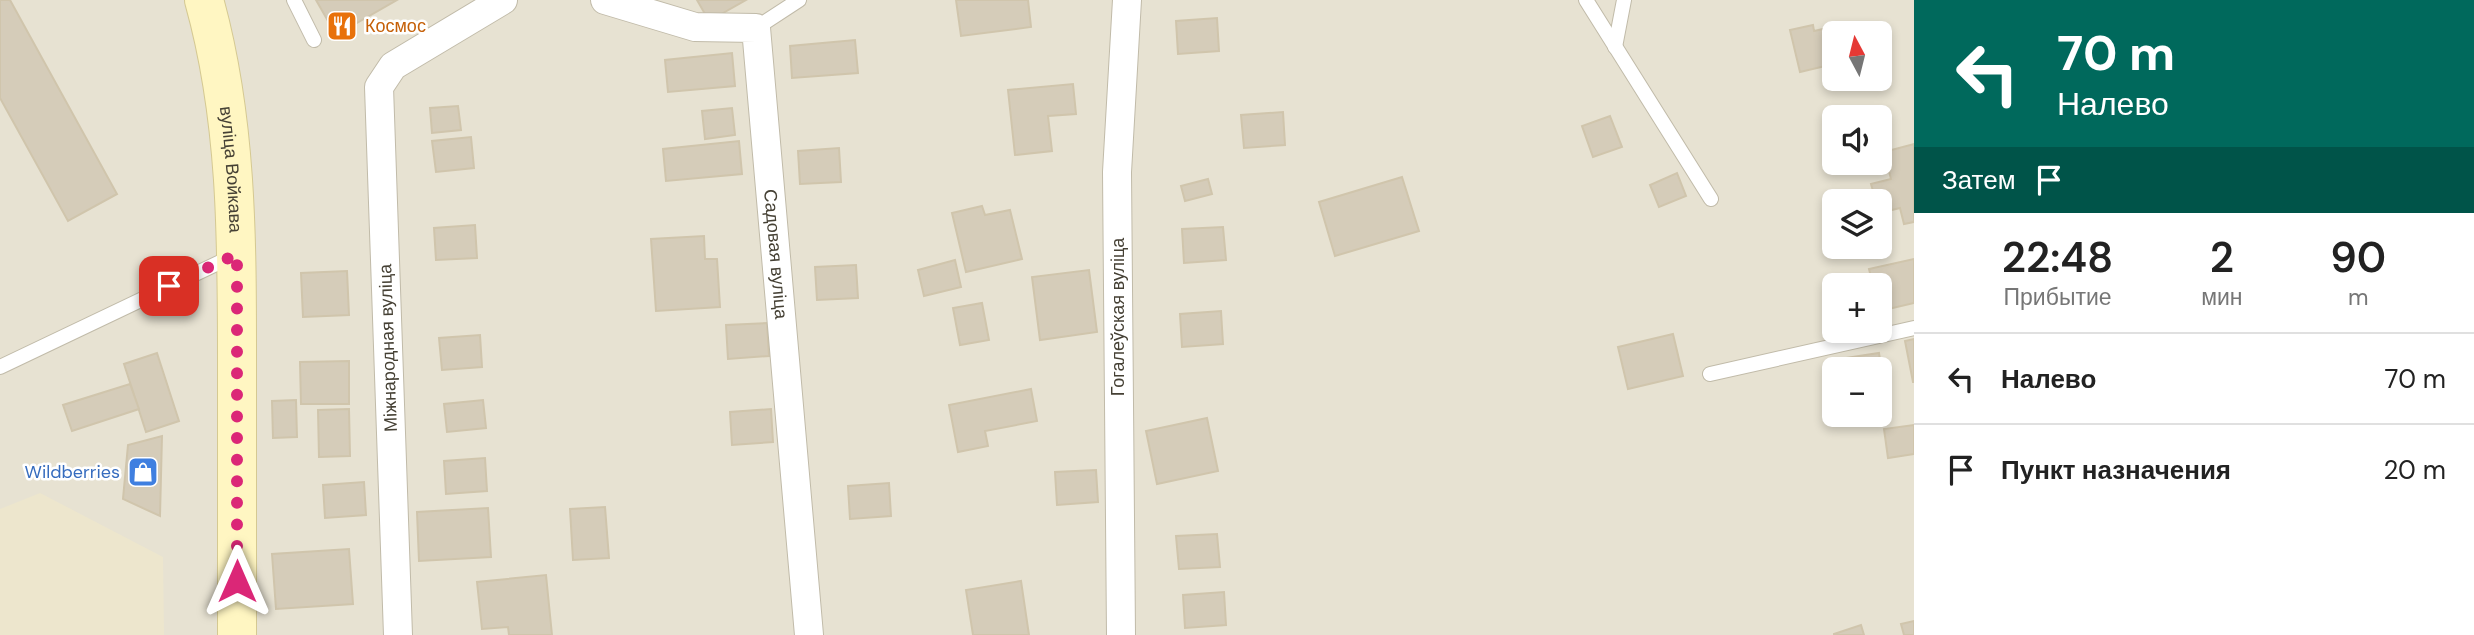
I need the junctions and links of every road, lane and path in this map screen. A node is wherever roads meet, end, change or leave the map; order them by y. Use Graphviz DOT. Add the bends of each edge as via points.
graph roads {
  1 [pos="204,0"];
  2 [pos="294,0"];
  3 [pos="503,0"];
  4 [pos="605,0"];
  5 [pos="799,0"];
  6 [pos="1127,0"];
  7 [pos="1586,0"];
  8 [pos="1624,0"];
  9 [pos="756,28"];
  10 [pos="314,40"];
  11 [pos="1615,47"];
  12 [pos="1711,199"];
  13 [pos="237,254"];
  14 [pos="1914,328"];
  15 [pos="0,367"];
  16 [pos="1710,374"];
  17 [pos="237,635"];
  18 [pos="398,635"];
  19 [pos="809,635"];
  20 [pos="1121,635"];
  1 -- 13 [label="main road, вуліца Войкава" via="219,54 234,176"];
  2 -- 10 [label="lane"];
  3 -- 18 [label="street, Міжнародная вуліца" via="393,66 379,87"];
  4 -- 9 [label="street" via="695,27"];
  5 -- 9 [label="lane"];
  6 -- 20 [label="street, Гогалеўская вуліца" via="1117,172"];
  7 -- 11 [label="lane"];
  8 -- 11 [label="lane"];
  9 -- 19 [label="street, Садовая вуліца"];
  11 -- 12 [label="lane"];
  13 -- 15 [label="lane"];
  13 -- 17 [label="main road, вуліца Войкава"];
  14 -- 16 [label="lane"];
}
